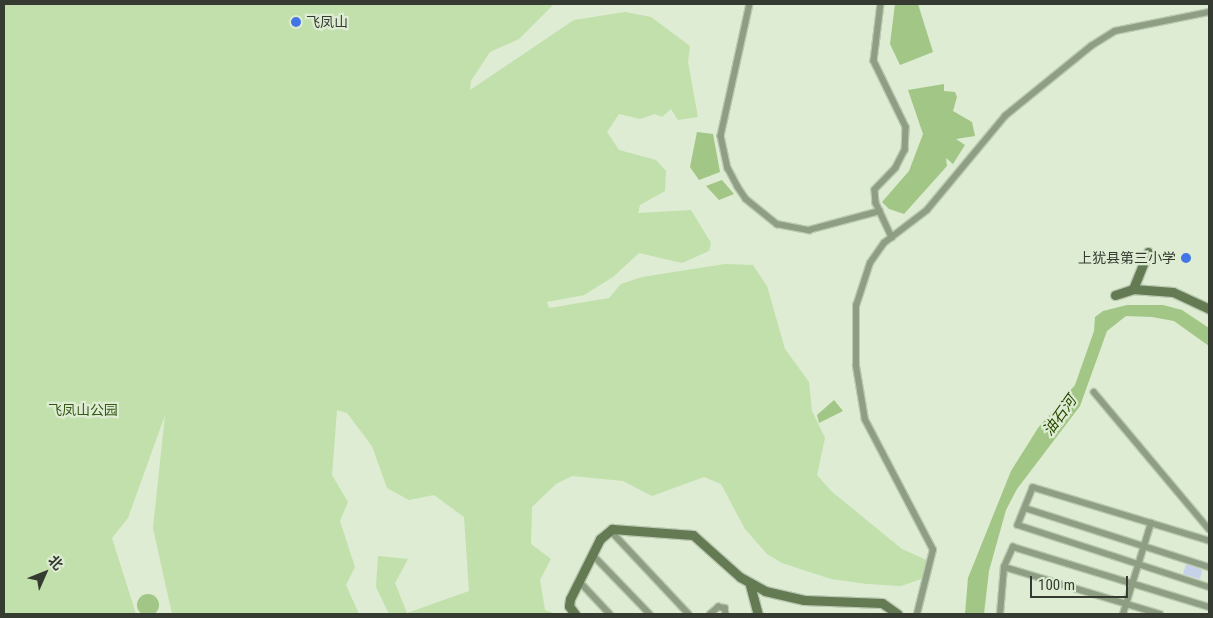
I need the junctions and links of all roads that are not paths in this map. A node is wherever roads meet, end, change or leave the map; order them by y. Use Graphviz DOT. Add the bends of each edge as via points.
graph roads {
  1 [pos="750,4"];
  2 [pos="881,4"];
  3 [pos="1209,12"];
  4 [pos="880,211"];
  5 [pos="892,237"];
  6 [pos="1148,252"];
  7 [pos="1133,288"];
  8 [pos="1115,295"];
  9 [pos="1209,309"];
  10 [pos="1094,392"];
  11 [pos="1025,508"];
  12 [pos="1151,523"];
  13 [pos="1209,528"];
  14 [pos="610,530"];
  15 [pos="1209,541"];
  16 [pos="1144,546"];
  17 [pos="593,555"];
  18 [pos="1139,563"];
  19 [pos="1004,567"];
  20 [pos="1209,567"];
  21 [pos="580,582"];
  22 [pos="1133,582"];
  23 [pos="750,586"];
  24 [pos="1209,587"];
  25 [pos="1126,604"];
  26 [pos="1209,607"];
  27 [pos="576,614"];
  28 [pos="610,614"];
  29 [pos="650,614"];
  30 [pos="689,614"];
  31 [pos="710,614"];
  32 [pos="726,614"];
  33 [pos="758,614"];
  34 [pos="898,614"];
  35 [pos="917,614"];
  36 [pos="1000,614"];
  37 [pos="1123,614"];
  38 [pos="1160,614"];
  1 -- 4 [label="street" via="721,136 728,168 738,187 746,199 777,224 809,230"];
  2 -- 4 [label="street" via="874,61 906,127 905,150 896,168 875,190"];
  3 -- 5 [label="street" via="1116,31 1091,46 1005,116 927,210"];
  4 -- 5 [label="street"];
  5 -- 35 [label="street" via="870,263 856,306 856,366 865,420 933,550"];
  6 -- 7 [label="street"];
  7 -- 8 [label="street"];
  7 -- 9 [label="street" via="1186,295"];
  10 -- 13 [label="street"];
  11 -- 12 [label="street" via="1034,488"];
  11 -- 16 [label="street"];
  11 -- 18 [label="street" via="1018,525"];
  12 -- 15 [label="street"];
  12 -- 16 [label="street"];
  14 -- 17 [label="street" via="600,539"];
  14 -- 23 [label="street" via="692,536"];
  14 -- 30 [label="street"];
  16 -- 18 [label="street"];
  16 -- 20 [label="street"];
  17 -- 21 [label="street"];
  17 -- 29 [label="street"];
  18 -- 22 [label="street"];
  18 -- 24 [label="street"];
  19 -- 22 [label="street" via="1013,547"];
  19 -- 25 [label="street"];
  19 -- 36 [label="street"];
  21 -- 27 [label="street" via="569,606"];
  21 -- 28 [label="street"];
  22 -- 25 [label="street"];
  22 -- 26 [label="street"];
  23 -- 33 [label="street"];
  23 -- 34 [label="street" via="804,600 882,602"];
  25 -- 37 [label="street"];
  25 -- 38 [label="street"];
  31 -- 32 [label="street" via="718,607 725,608"];
}
